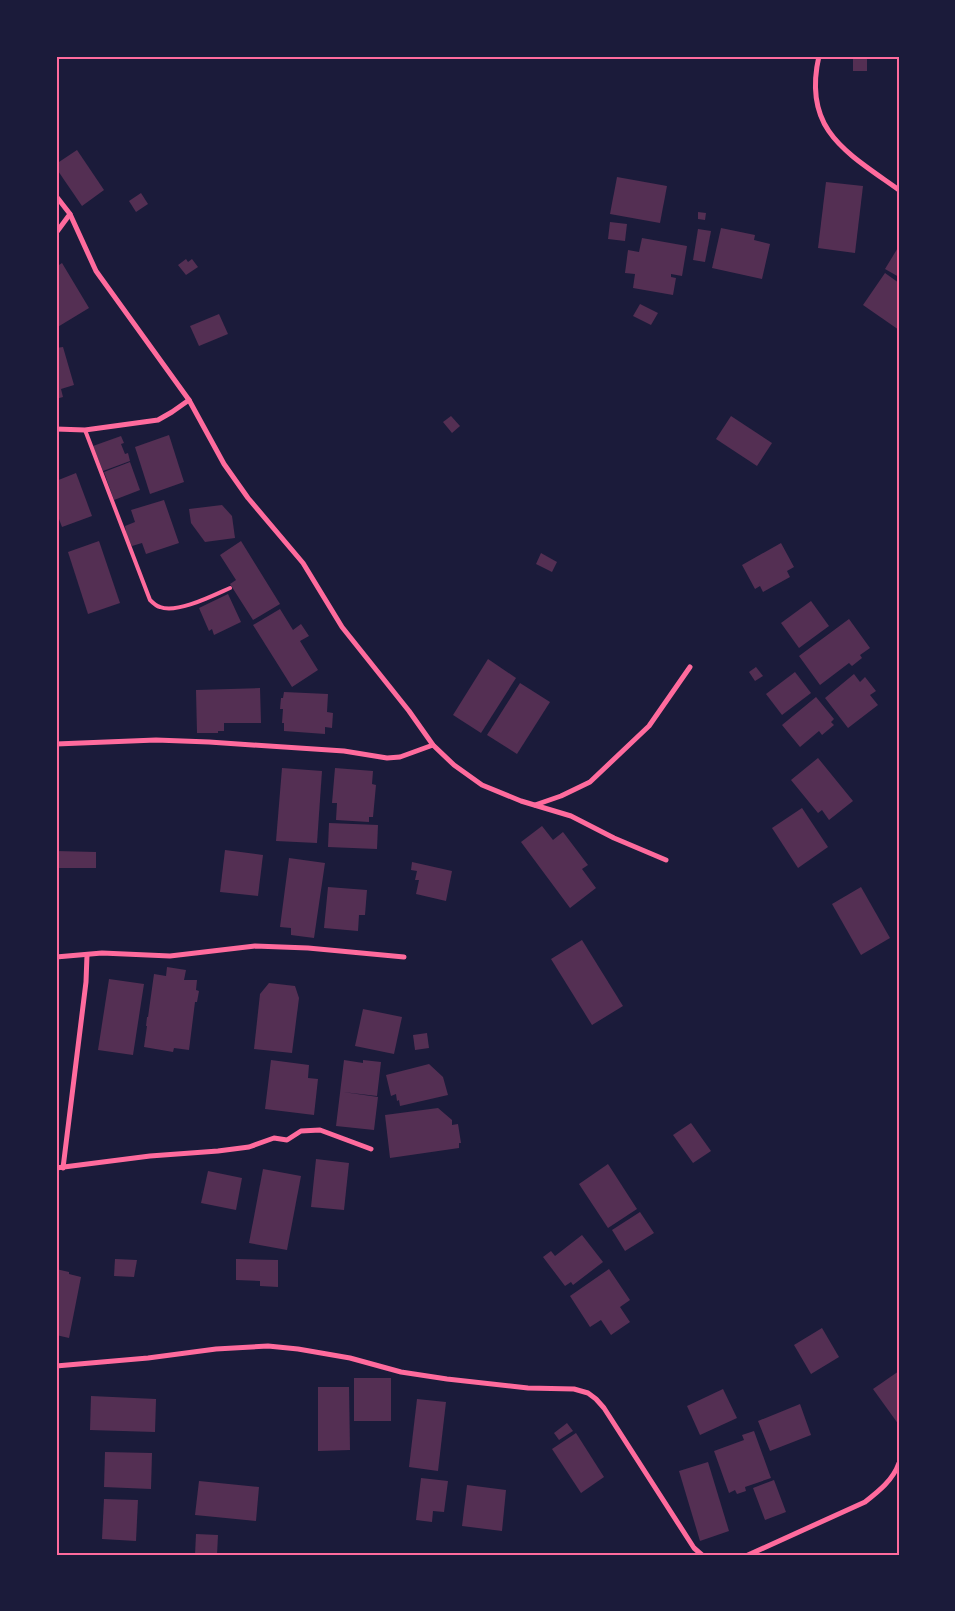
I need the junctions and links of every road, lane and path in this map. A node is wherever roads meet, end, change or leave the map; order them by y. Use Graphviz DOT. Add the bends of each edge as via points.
graph roads {
  1 [pos="819,56"];
  2 [pos="899,190"];
  3 [pos="56,196"];
  4 [pos="70,214"];
  5 [pos="56,233"];
  6 [pos="188,400"];
  7 [pos="56,429"];
  8 [pos="86,430"];
  9 [pos="230,588"];
  10 [pos="690,667"];
  11 [pos="56,744"];
  12 [pos="433,745"];
  13 [pos="534,805"];
  14 [pos="666,860"];
  15 [pos="86,955"];
  16 [pos="56,956"];
  17 [pos="404,957"];
  18 [pos="371,1149"];
  19 [pos="56,1168"];
  20 [pos="63,1168"];
  21 [pos="56,1366"];
  22 [pos="899,1463"];
  23 [pos="702,1555"];
  24 [pos="748,1555"];
  1 -- 2 [label="street" via="814,92 818,113 833,139"];
  3 -- 4 [label="street"];
  4 -- 5 [label="street"];
  4 -- 6 [label="street" via="96,271"];
  6 -- 8 [label="street" via="158,420"];
  6 -- 12 [label="street" via="224,464 248,498 303,563 342,626"];
  7 -- 8 [label="street"];
  8 -- 9 [label="lane" via="150,600 165,609 185,607"];
  10 -- 13 [label="street" via="649,726 590,782"];
  11 -- 12 [label="street" via="156,740 209,742 344,751 387,758 400,757"];
  12 -- 13 [label="street" via="454,766 482,785"];
  13 -- 14 [label="street" via="572,816"];
  15 -- 16 [label="street"];
  15 -- 17 [label="street" via="170,956 255,946"];
  15 -- 20 [label="street" via="86,982"];
  18 -- 20 [label="street" via="320,1130 301,1131 288,1140 274,1138 249,1147"];
  19 -- 20 [label="street"];
  21 -- 23 [label="street" via="268,1346 324,1353 401,1372 447,1379 528,1388 574,1389 588,1393 604,1408 694,1548"];
  22 -- 24 [label="street" via="886,1484 865,1502"];
}
